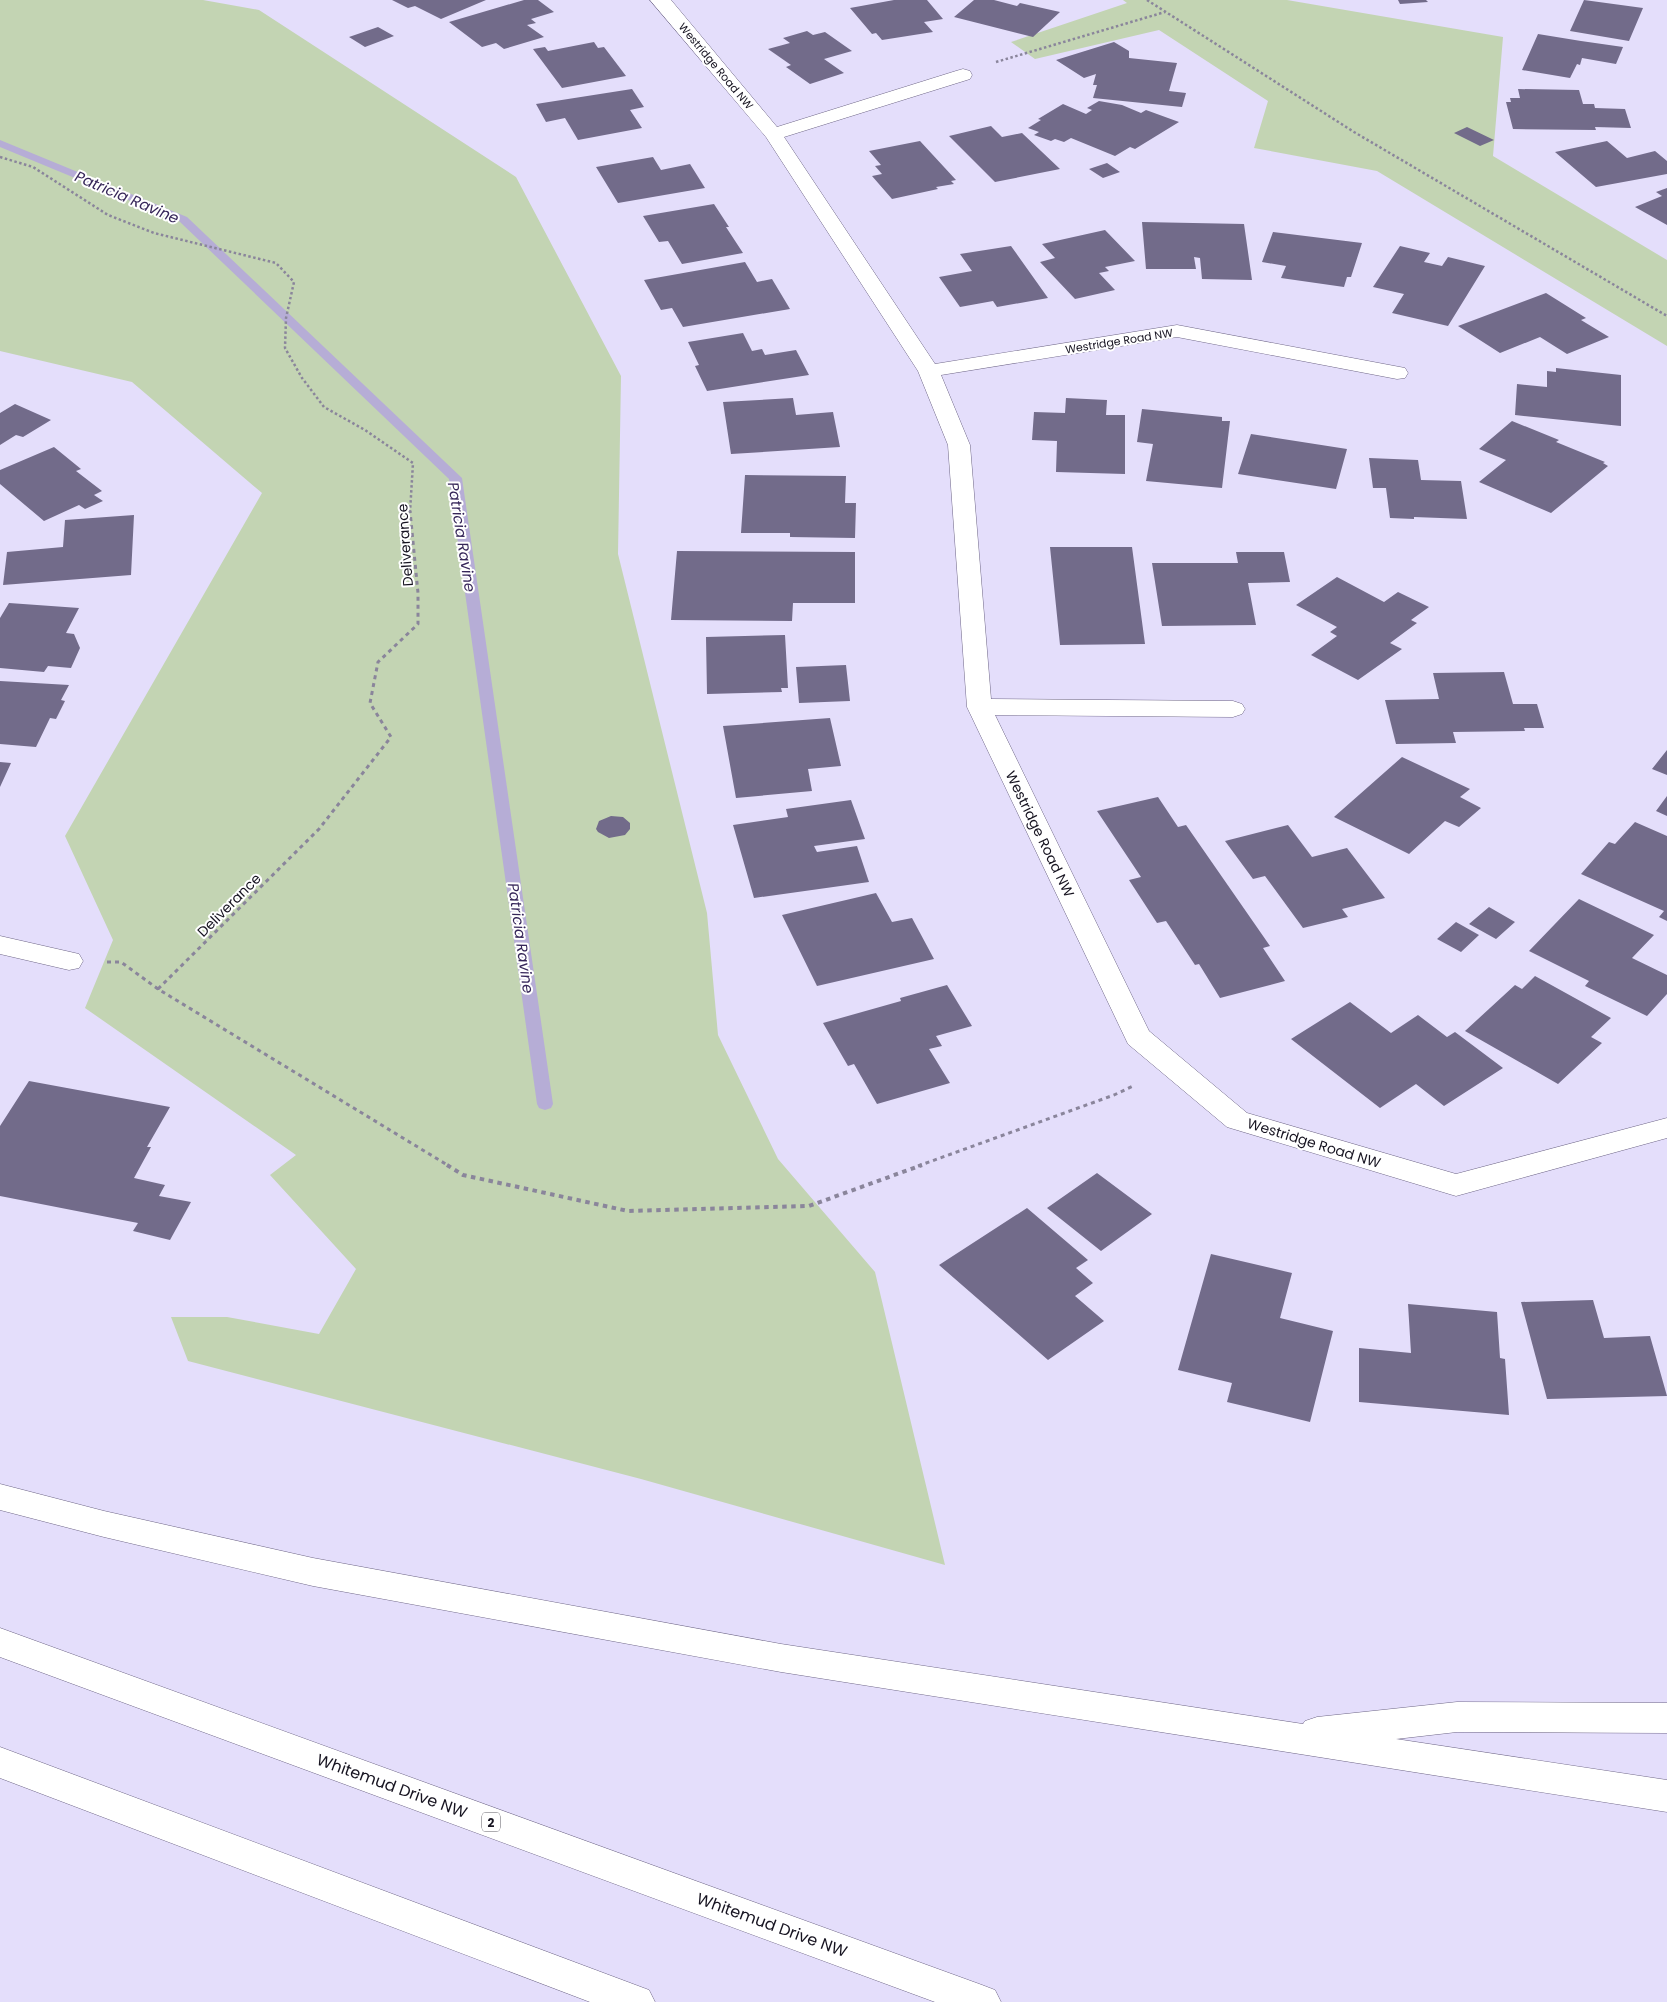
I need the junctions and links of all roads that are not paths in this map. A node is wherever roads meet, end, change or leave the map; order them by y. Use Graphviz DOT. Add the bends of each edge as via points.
graph roads {
  1 [pos="659,0"];
  2 [pos="963,75"];
  3 [pos="773,134"];
  4 [pos="929,371"];
  5 [pos="1397,373"];
  6 [pos="979,707"];
  7 [pos="1233,709"];
  8 [pos="0,945"];
  9 [pos="69,961"];
  10 [pos="1667,1128"];
  11 [pos="0,1497"];
  12 [pos="0,1642"];
  13 [pos="1667,1718"];
  14 [pos="1278,1736"];
  15 [pos="0,1762"];
  16 [pos="1667,1796"];
  17 [pos="636,2002"];
  18 [pos="982,2002"];
  1 -- 3 [label="main road, Westridge Road NW"];
  2 -- 3 [label="main road"];
  3 -- 4 [label="main road, Westridge Road NW"];
  4 -- 5 [label="main road, Westridge Road NW" via="1177,331"];
  4 -- 6 [label="main road, Westridge Road NW" via="959,446"];
  6 -- 7 [label="main road"];
  6 -- 10 [label="main road, Westridge Road NW" via="1138,1037 1237,1120 1456,1185"];
  8 -- 9 [label="main road"];
  11 -- 14 [label="main road" via="323,1573 781,1658"];
  12 -- 18 [label="main road, Whitemud Drive NW / 2"];
  13 -- 14 [label="main road" via="1457,1717"];
  14 -- 16 [label="main road"];
  15 -- 17 [label="main road"];
}
